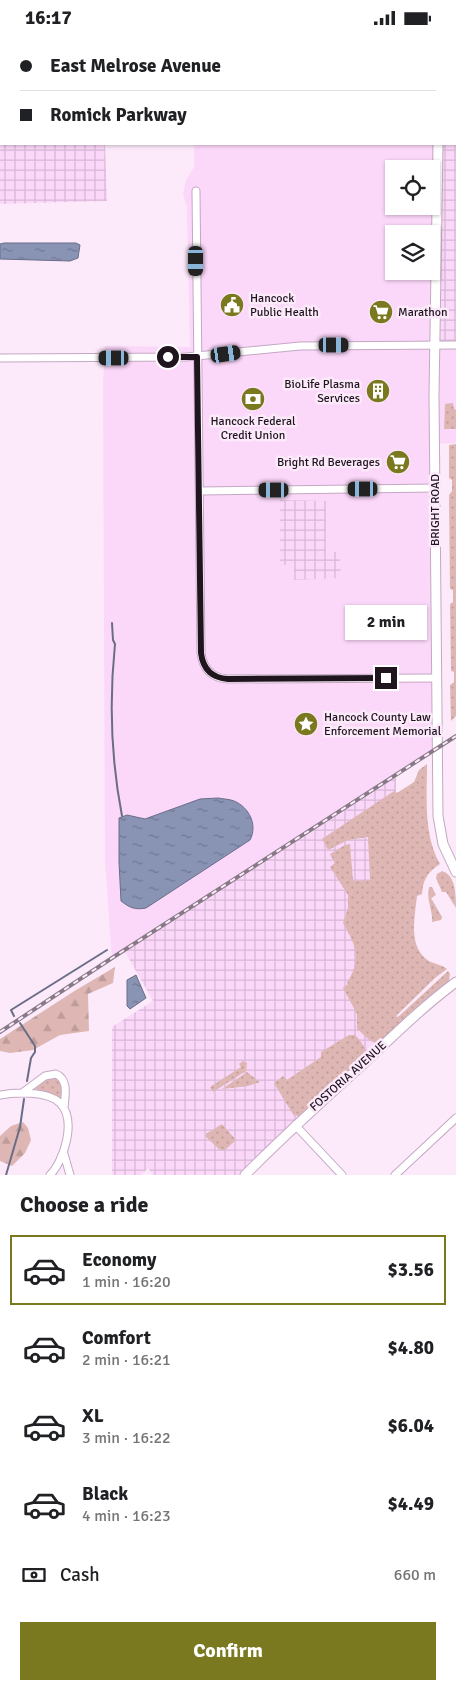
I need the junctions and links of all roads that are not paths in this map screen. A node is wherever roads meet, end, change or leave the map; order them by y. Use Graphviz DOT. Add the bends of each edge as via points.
graph roads {
  1 [pos="438,145"];
  2 [pos="196,191"];
  3 [pos="434,345"];
  4 [pos="456,345"];
  5 [pos="197,357"];
  6 [pos="0,358"];
  7 [pos="435,488"];
  8 [pos="200,491"];
  9 [pos="437,678"];
  10 [pos="456,872"];
  11 [pos="456,982"];
  12 [pos="22,1093"];
  13 [pos="0,1095"];
  14 [pos="64,1109"];
  15 [pos="456,1118"];
  16 [pos="294,1125"];
  17 [pos="64,1153"];
  18 [pos="50,1175"];
  19 [pos="70,1175"];
  20 [pos="245,1175"];
  21 [pos="342,1175"];
  22 [pos="396,1175"];
  1 -- 3 [label="main road, BRIGHT ROAD"];
  2 -- 5 [label="street"];
  3 -- 4 [label="street"];
  3 -- 5 [label="street" via="300,346"];
  3 -- 7 [label="main road, BRIGHT ROAD"];
  5 -- 6 [label="street"];
  5 -- 8 [label="street"];
  7 -- 8 [label="street"];
  7 -- 9 [label="main road, BRIGHT ROAD"];
  8 -- 9 [label="street" via="201,653 204,665 212,675 228,679"];
  9 -- 10 [label="main road, BRIGHT ROAD" via="440,834"];
  11 -- 16 [label="main road, FOSTORIA AVENUE"];
  12 -- 13 [label="street"];
  12 -- 14 [label="street" via="55,1100"];
  12 -- 14 [label="street" via="45,1076 56,1074 65,1086"];
  14 -- 17 [label="street" via="68,1130"];
  15 -- 22 [label="street"];
  16 -- 20 [label="main road, FOSTORIA AVENUE"];
  16 -- 21 [label="street"];
  17 -- 18 [label="street"];
  17 -- 19 [label="street"];
}
